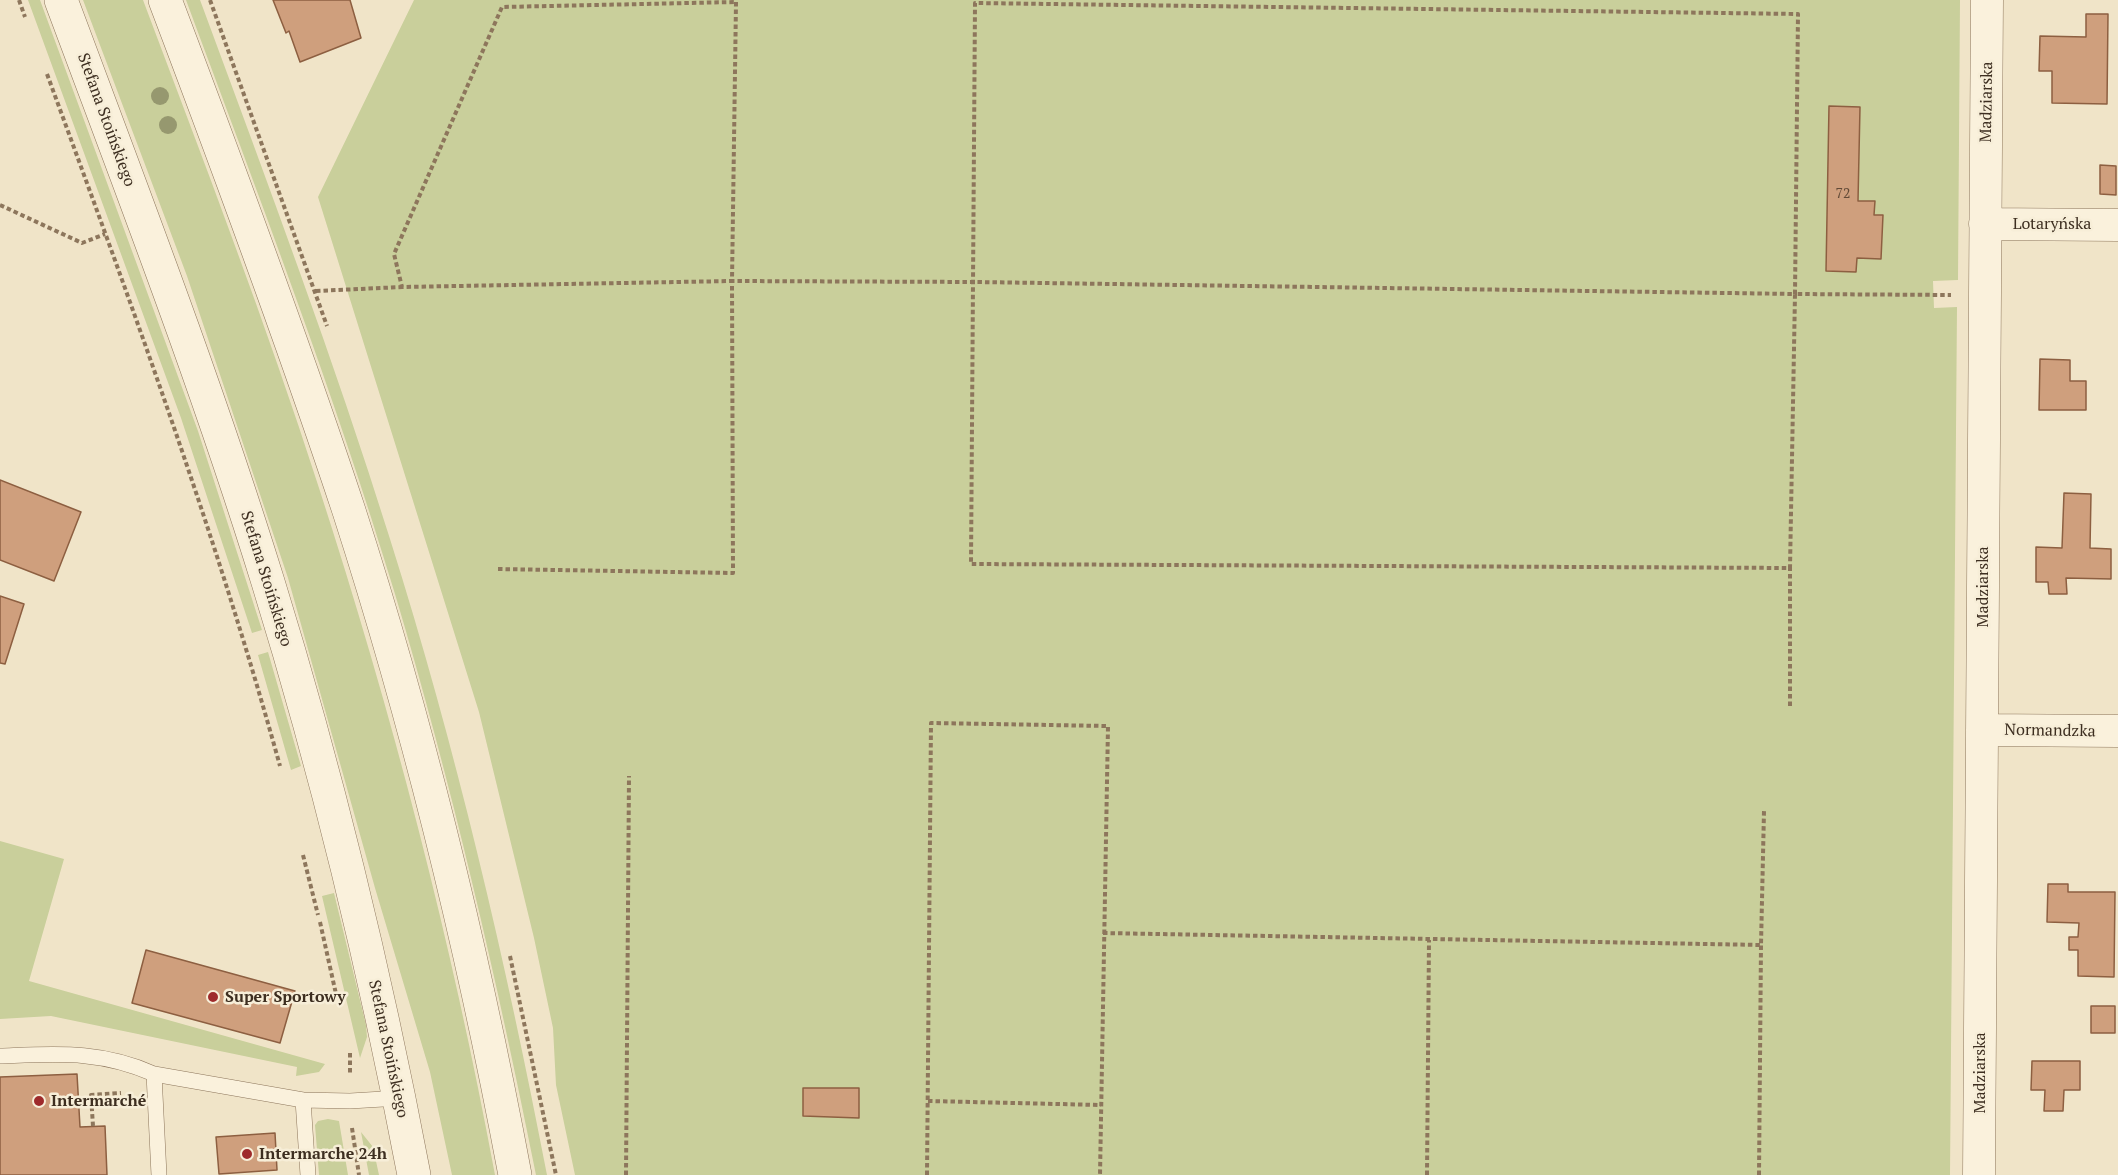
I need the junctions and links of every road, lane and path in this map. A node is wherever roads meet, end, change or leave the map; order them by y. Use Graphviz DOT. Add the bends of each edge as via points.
graph roads {
  1 [pos="19,0"];
  2 [pos="61,0"];
  3 [pos="165,0"];
  4 [pos="1988,0"];
  5 [pos="736,1"];
  6 [pos="29,27"];
  7 [pos="44,68"];
  8 [pos="1,205"];
  9 [pos="0,212"];
  10 [pos="1985,224"];
  11 [pos="2118,225"];
  12 [pos="105,234"];
  13 [pos="732,281"];
  14 [pos="975,282"];
  15 [pos="402,286"];
  16 [pos="316,291"];
  17 [pos="1795,294"];
  18 [pos="1933,295"];
  19 [pos="1790,568"];
  20 [pos="498,569"];
  21 [pos="1790,706"];
  22 [pos="1982,730"];
  23 [pos="2118,731"];
  24 [pos="282,773"];
  25 [pos="629,776"];
  26 [pos="1764,811"];
  27 [pos="302,851"];
  28 [pos="1103,933"];
  29 [pos="1429,940"];
  30 [pos="1761,945"];
  31 [pos="337,997"];
  32 [pos="348,1044"];
  33 [pos="0,1056"];
  34 [pos="154,1074"];
  35 [pos="155,1091"];
  36 [pos="400,1098"];
  37 [pos="303,1100"];
  38 [pos="350,1101"];
  39 [pos="928,1101"];
  40 [pos="1101,1105"];
  41 [pos="93,1126"];
  42 [pos="159,1175"];
  43 [pos="308,1175"];
  44 [pos="359,1175"];
  45 [pos="414,1175"];
  46 [pos="515,1175"];
  47 [pos="626,1175"];
  48 [pos="927,1175"];
  49 [pos="1100,1175"];
  50 [pos="1427,1175"];
  51 [pos="1759,1175"];
  52 [pos="1979,1175"];
  1 -- 6 [label="path"];
  2 -- 36 [label="street, Stefana Stoińskiego" via="166,283 268,581 347,868"];
  3 -- 46 [label="street" via="301,371 394,661 471,964"];
  4 -- 10 [label="street, Madziarska"];
  5 -- 13 [label="path"];
  5 -- 15 [label="path" via="502,8 394,254"];
  7 -- 12 [label="path"];
  8 -- 9 [label="path"];
  8 -- 12 [label="path" via="82,243"];
  10 -- 11 [label="street, Lotaryńska"];
  10 -- 22 [label="street, Madziarska"];
  12 -- 24 [label="path" via="230,592"];
  13 -- 14 [label="path"];
  13 -- 15 [label="path"];
  13 -- 20 [label="path" via="733,573"];
  14 -- 17 [label="path"];
  14 -- 17 [label="path" via="975,3 1798,14"];
  14 -- 19 [label="path" via="971,564"];
  15 -- 16 [label="path"];
  17 -- 18 [label="path"];
  17 -- 19 [label="path"];
  19 -- 21 [label="path"];
  22 -- 23 [label="street, Normandzka"];
  22 -- 52 [label="street, Madziarska"];
  25 -- 47 [label="path"];
  26 -- 30 [label="path"];
  27 -- 31 [label="path"];
  28 -- 29 [label="path"];
  28 -- 39 [label="path" via="1108,726 931,723"];
  28 -- 40 [label="path"];
  29 -- 30 [label="path"];
  29 -- 50 [label="path"];
  30 -- 51 [label="path"];
  32 -- 38 [label="path"];
  33 -- 34 [label="lane" via="74,1053 128,1062"];
  34 -- 35 [label="lane"];
  34 -- 37 [label="lane"];
  35 -- 41 [label="path" via="91,1095"];
  35 -- 42 [label="lane"];
  36 -- 38 [label="lane"];
  36 -- 45 [label="street, Stefana Stoińskiego"];
  37 -- 38 [label="lane"];
  37 -- 43 [label="lane"];
  38 -- 44 [label="path"];
  39 -- 40 [label="path"];
  39 -- 48 [label="path"];
  40 -- 49 [label="path"];
}
